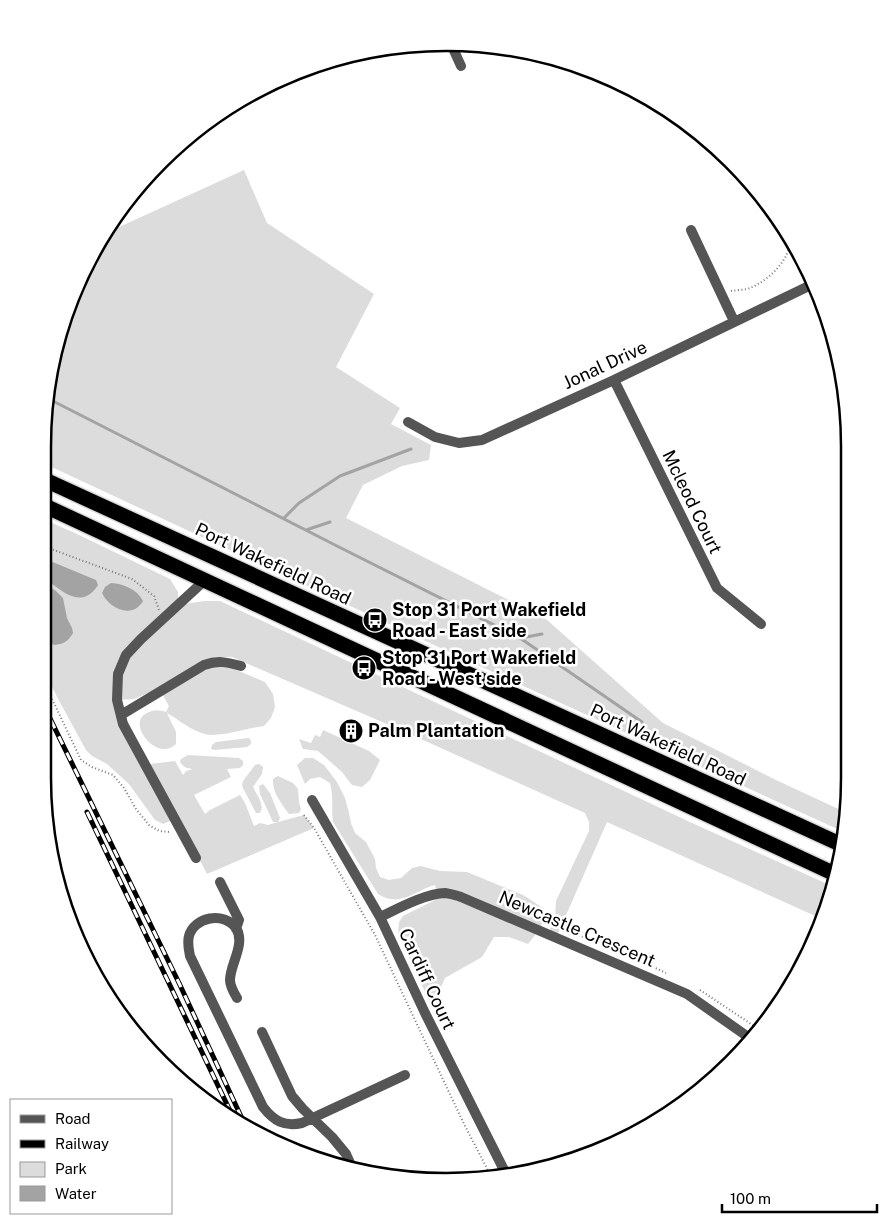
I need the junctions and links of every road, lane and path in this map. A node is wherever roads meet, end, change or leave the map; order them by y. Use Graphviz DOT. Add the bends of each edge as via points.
graph roads {
  1 [pos="454,51"];
  2 [pos="461,66"];
  3 [pos="691,230"];
  4 [pos="789,251"];
  5 [pos="807,287"];
  6 [pos="720,289"];
  7 [pos="734,321"];
  8 [pos="614,380"];
  9 [pos="408,422"];
  10 [pos="51,483"];
  11 [pos="51,509"];
  12 [pos="51,549"];
  13 [pos="204,581"];
  14 [pos="163,619"];
  15 [pos="761,624"];
  16 [pos="241,666"];
  17 [pos="51,698"];
  18 [pos="121,715"];
  19 [pos="312,800"];
  20 [pos="304,815"];
  21 [pos="179,827"];
  22 [pos="835,842"];
  23 [pos="196,858"];
  24 [pos="829,871"];
  25 [pos="220,882"];
  26 [pos="380,917"];
  27 [pos="236,929"];
  28 [pos="237,998"];
  29 [pos="262,1032"];
  30 [pos="746,1035"];
  31 [pos="405,1075"];
  32 [pos="313,1118"];
  33 [pos="349,1160"];
  34 [pos="503,1168"];
  35 [pos="488,1170"];
  1 -- 2 [label="street"];
  3 -- 6 [label="street"];
  4 -- 6 [label="path" via="769,277 750,288"];
  5 -- 7 [label="street, Jonal Drive"];
  6 -- 7 [label="street"];
  7 -- 8 [label="street, Jonal Drive"];
  8 -- 9 [label="street, Jonal Drive" via="482,440 459,443 436,437"];
  8 -- 15 [label="street, Mcleod Court" via="717,588"];
  10 -- 22 [label="highway, Port Wakefield Road"];
  11 -- 13 [label="highway"];
  12 -- 14 [label="path" via="132,579 154,596"];
  13 -- 14 [label="street"];
  13 -- 24 [label="highway"];
  14 -- 18 [label="street" via="126,655 118,674 117,700"];
  16 -- 18 [label="street" via="220,661 204,665"];
  17 -- 21 [label="path" via="82,760 113,775 149,825 158,831 169,832"];
  18 -- 21 [label="street"];
  19 -- 26 [label="street, Cardiff Court"];
  20 -- 35 [label="path" via="375,935"];
  21 -- 23 [label="street"];
  25 -- 27 [label="street" via="239,920"];
  26 -- 30 [label="street, Newcastle Crescent" via="437,894 461,897 687,994"];
  26 -- 34 [label="street, Cardiff Court"];
  27 -- 28 [label="street" via="240,941 230,983"];
  27 -- 32 [label="street" via="217,918 202,921 189,936 190,956 263,1107 280,1122 291,1125"];
  29 -- 32 [label="street" via="292,1096"];
  31 -- 32 [label="street"];
  32 -- 33 [label="street"];
}
